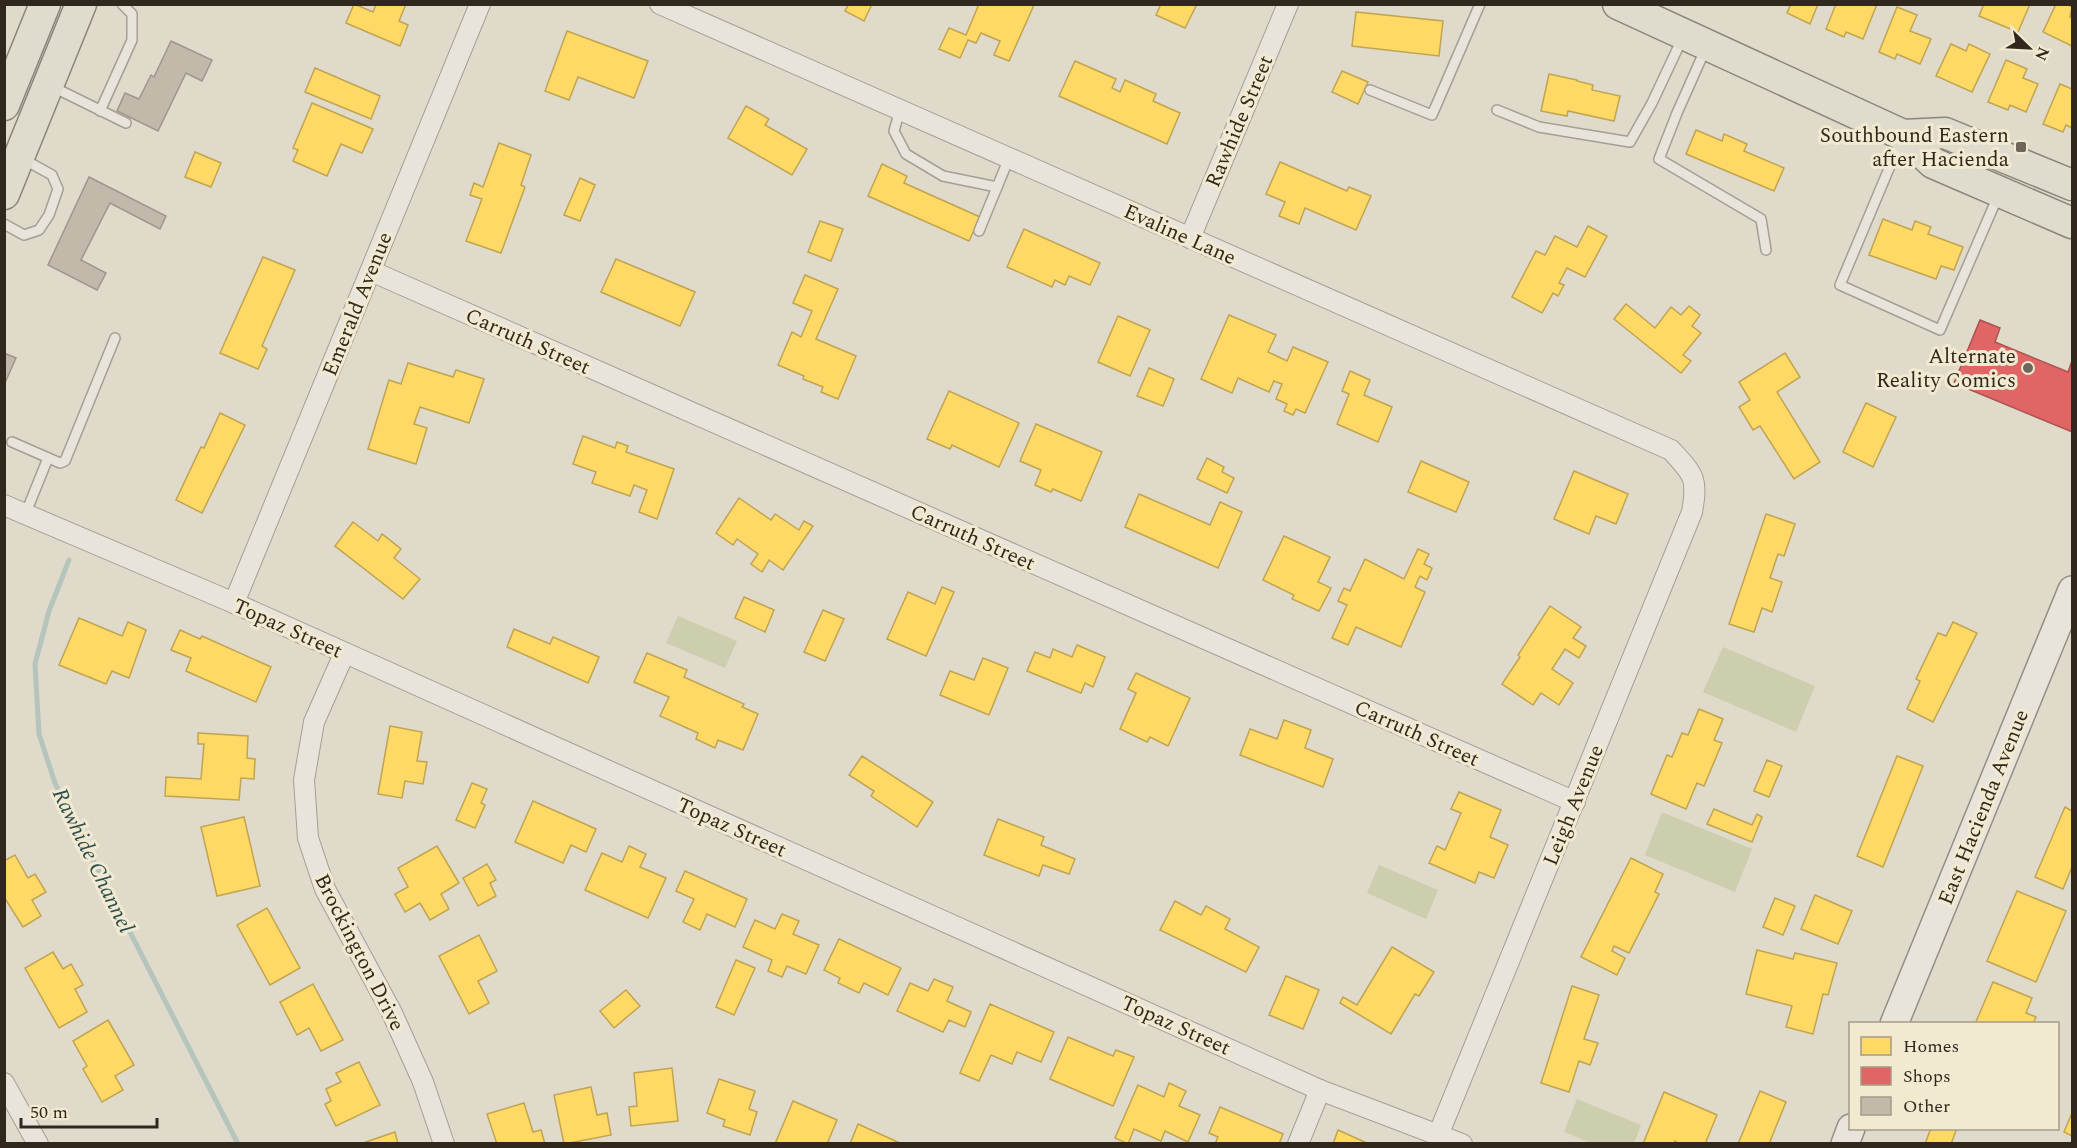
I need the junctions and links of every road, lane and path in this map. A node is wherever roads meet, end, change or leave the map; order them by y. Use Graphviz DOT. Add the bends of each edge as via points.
graph roads {
  1 [pos="45,4"];
  2 [pos="81,4"];
  3 [pos="122,4"];
  4 [pos="480,4"];
  5 [pos="660,4"];
  6 [pos="1288,4"];
  7 [pos="1480,4"];
  8 [pos="1618,4"];
  9 [pos="1696,39"];
  10 [pos="49,85"];
  11 [pos="1370,90"];
  12 [pos="4,105"];
  13 [pos="900,110"];
  14 [pos="1497,110"];
  15 [pos="100,111"];
  16 [pos="126,123"];
  17 [pos="1903,135"];
  18 [pos="20,157"];
  19 [pos="1009,158"];
  20 [pos="2073,185"];
  21 [pos="997,187"];
  22 [pos="2000,191"];
  23 [pos="4,194"];
  24 [pos="2073,223"];
  25 [pos="4,224"];
  26 [pos="979,231"];
  27 [pos="1190,238"];
  28 [pos="1766,250"];
  29 [pos="371,271"];
  30 [pos="115,338"];
  31 [pos="12,442"];
  32 [pos="48,458"];
  33 [pos="1692,473"];
  34 [pos="4,505"];
  35 [pos="25,515"];
  36 [pos="2073,590"];
  37 [pos="234,603"];
  38 [pos="344,654"];
  39 [pos="1575,802"];
  40 [pos="1894,1022"];
  41 [pos="4,1083"];
  42 [pos="1320,1090"];
  43 [pos="1438,1133"];
  44 [pos="38,1143"];
  45 [pos="444,1143"];
  46 [pos="1298,1143"];
  47 [pos="1462,1143"];
  1 -- 12 [label="main road"];
  2 -- 10 [label="main road"];
  3 -- 15 [label="lane" via="132,14 132,40"];
  4 -- 29 [label="street, Emerald Avenue"];
  5 -- 13 [label="street, Evaline Lane"];
  6 -- 27 [label="street, Rawhide Street"];
  7 -- 11 [label="lane" via="1432,115"];
  8 -- 9 [label="main road"];
  9 -- 14 [label="lane" via="1630,142 1539,127"];
  9 -- 17 [label="main road"];
  9 -- 28 [label="lane" via="1677,112 1659,159 1761,219"];
  10 -- 15 [label="lane"];
  10 -- 18 [label="main road"];
  13 -- 19 [label="street, Evaline Lane"];
  13 -- 21 [label="lane" via="894,131 906,154 943,176"];
  15 -- 16 [label="lane"];
  17 -- 20 [label="main road" via="1945,133"];
  17 -- 22 [label="main road" via="1933,164"];
  17 -- 22 [label="lane" via="1840,285 1940,330"];
  18 -- 23 [label="main road"];
  18 -- 25 [label="lane" via="52,175 58,189 39,230 24,235"];
  19 -- 21 [label="lane"];
  19 -- 27 [label="street, Evaline Lane"];
  21 -- 26 [label="lane"];
  22 -- 24 [label="main road"];
  27 -- 33 [label="street, Evaline Lane" via="1671,450"];
  29 -- 37 [label="street, Emerald Avenue"];
  29 -- 39 [label="street, Carruth Street"];
  30 -- 32 [label="lane" via="65,461"];
  31 -- 32 [label="lane"];
  32 -- 35 [label="lane"];
  33 -- 39 [label="street, Leigh Avenue" via="1696,492 1692,512"];
  34 -- 35 [label="street, Topaz Street"];
  35 -- 37 [label="street, Topaz Street"];
  36 -- 40 [label="main road, East Hacienda Avenue"];
  37 -- 38 [label="street, Topaz Street"];
  38 -- 42 [label="street, Topaz Street"];
  38 -- 45 [label="street, Brockington Drive" via="314,722 304,780 308,837 325,889 392,1013 423,1082"];
  39 -- 43 [label="street, Leigh Avenue"];
  41 -- 44 [label="street"];
  42 -- 43 [label="street, Topaz Street"];
  42 -- 46 [label="street"];
  43 -- 47 [label="street, Topaz Street"];
}
